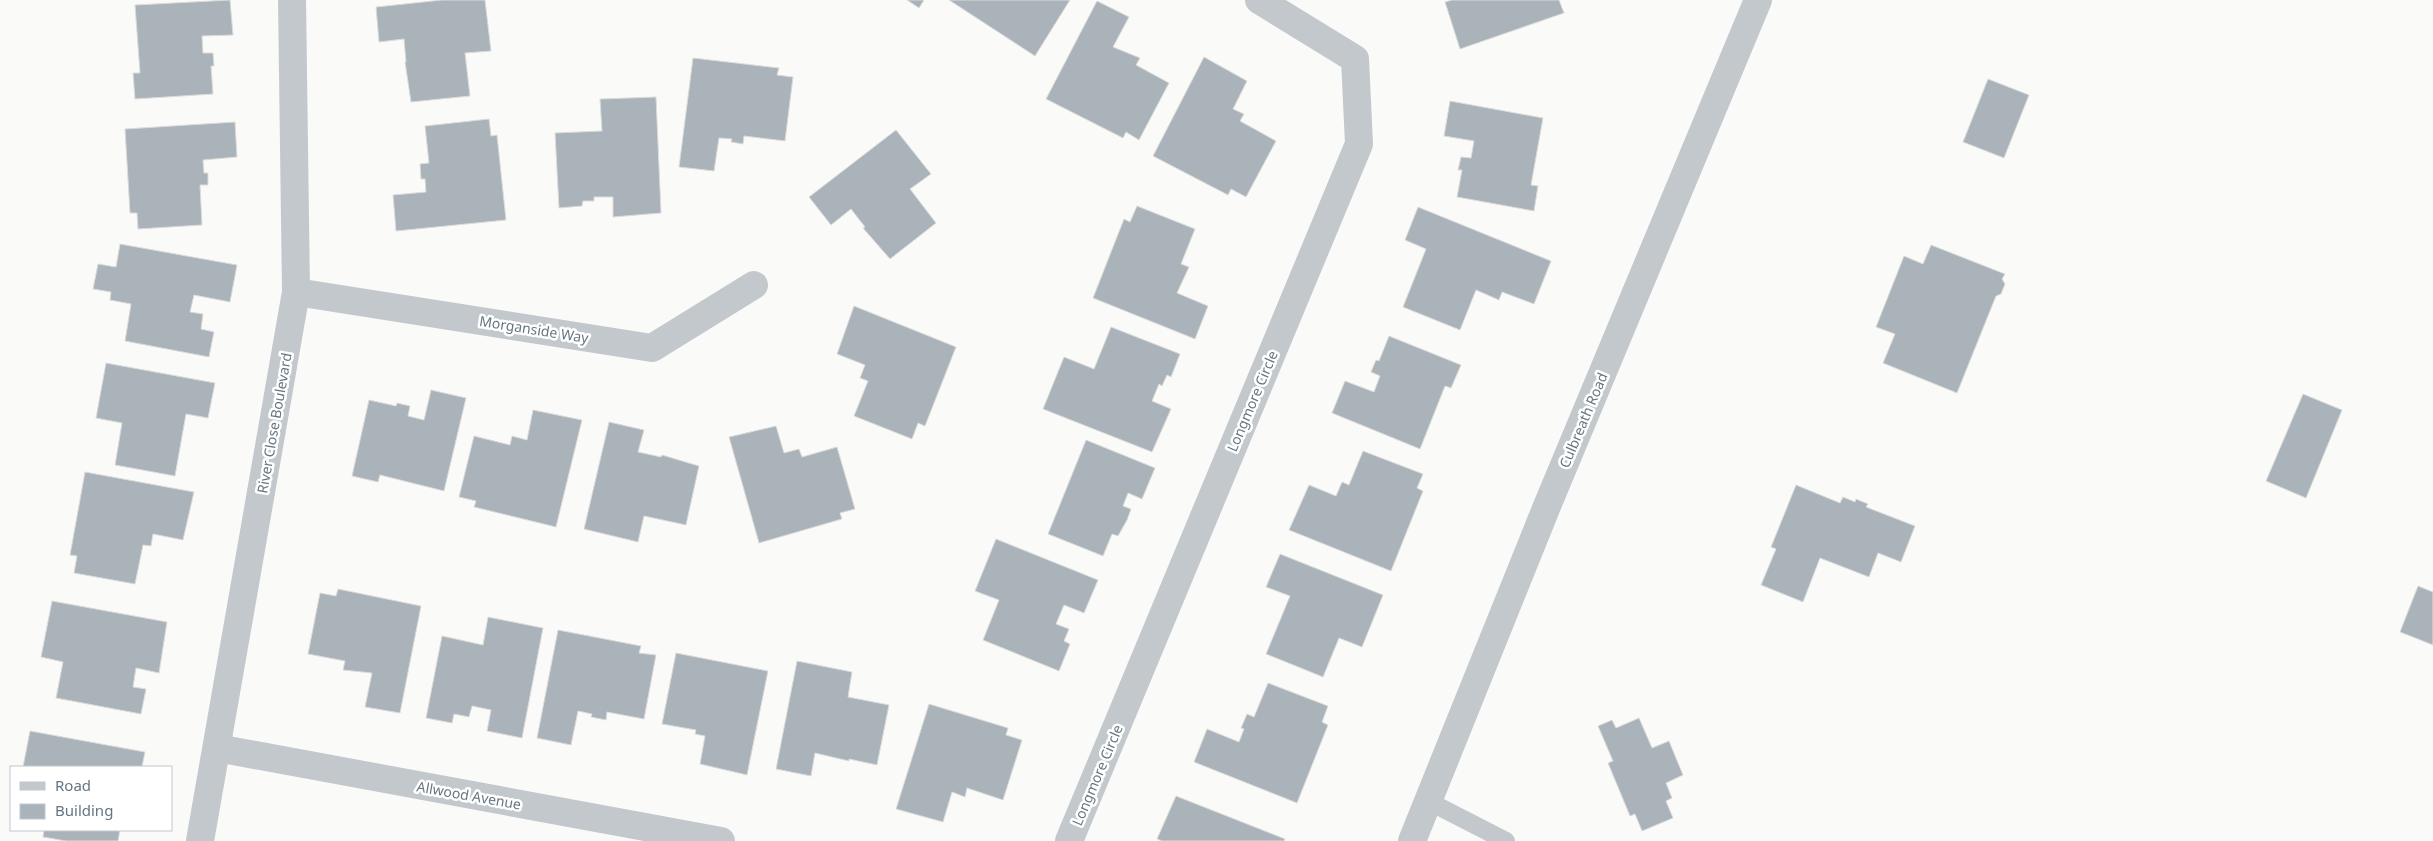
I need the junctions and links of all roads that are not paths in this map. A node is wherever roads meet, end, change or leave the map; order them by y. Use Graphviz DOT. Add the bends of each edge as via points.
graph roads {
  1 [pos="292,0"];
  2 [pos="1259,0"];
  3 [pos="1758,0"];
  4 [pos="754,284"];
  5 [pos="296,292"];
  6 [pos="217,748"];
  7 [pos="1428,801"];
  8 [pos="200,841"];
  9 [pos="721,841"];
  10 [pos="1070,841"];
  11 [pos="1412,841"];
  12 [pos="1506,841"];
  1 -- 5 [label="street, River Close Boulevard"];
  2 -- 10 [label="street, Longmore Circle" via="1355,60 1359,144"];
  3 -- 7 [label="street, Culbreath Road"];
  4 -- 5 [label="street, Morganside Way" via="652,348"];
  5 -- 6 [label="street, River Close Boulevard"];
  6 -- 8 [label="street, River Close Boulevard"];
  6 -- 9 [label="street, Allwood Avenue"];
  7 -- 11 [label="street, Culbreath Road"];
  7 -- 12 [label="lane"];
}
